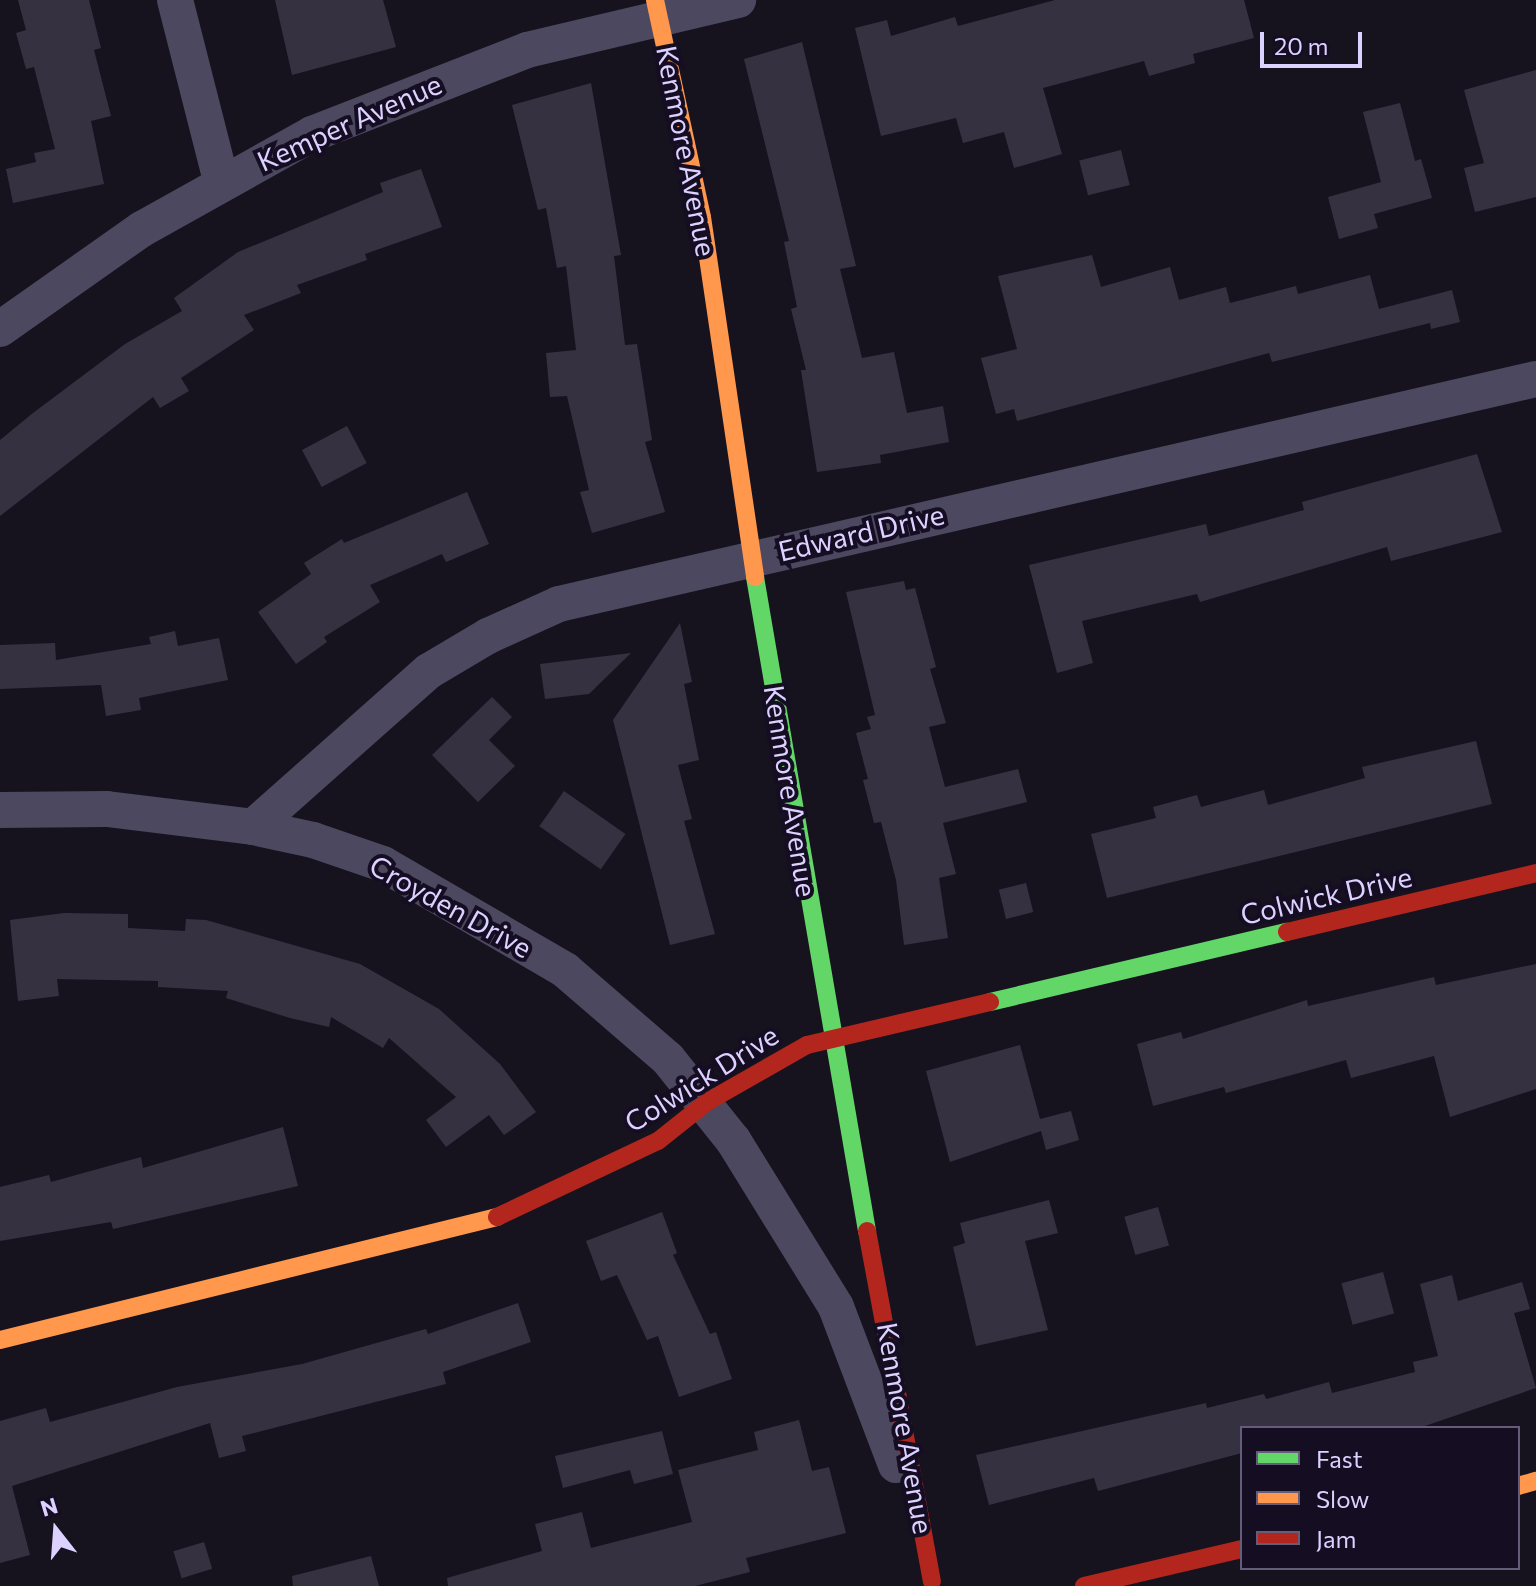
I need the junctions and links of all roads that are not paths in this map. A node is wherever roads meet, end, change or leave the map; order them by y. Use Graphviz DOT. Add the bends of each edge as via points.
graph roads {
  1 [pos="175,0"];
  2 [pos="738,0"];
  3 [pos="657,9"];
  4 [pos="221,180"];
  5 [pos="0,329"];
  6 [pos="1536,379"];
  7 [pos="752,557"];
  8 [pos="0,810"];
  9 [pos="253,827"];
  10 [pos="1536,873"];
  11 [pos="832,1039"];
  12 [pos="707,1102"];
  13 [pos="0,1340"];
  14 [pos="1240,1549"];
  15 [pos="933,1583"];
  16 [pos="1084,1586"];
  1 -- 4 [label="street"];
  2 -- 3 [label="street, Kemper Avenue"];
  3 -- 4 [label="street, Kemper Avenue" via="420,88"];
  3 -- 7 [label="street, Kenmore Avenue" via="702,217"];
  4 -- 5 [label="street, Kemper Avenue"];
  6 -- 7 [label="street, Edward Drive"];
  7 -- 9 [label="street, Edward Drive" via="595,593 488,636 429,671 381,710"];
  7 -- 11 [label="street, Kenmore Avenue"];
  8 -- 9 [label="street, Croyden Drive" via="107,809"];
  9 -- 12 [label="street, Croyden Drive" via="383,864 469,909 565,970 668,1059"];
  10 -- 11 [label="street, Colwick Drive"];
  11 -- 12 [label="street, Colwick Drive" via="807,1045"];
  11 -- 15 [label="street, Kenmore Avenue"];
  12 -- 13 [label="street, Colwick Drive" via="658,1141 607,1169 485,1223"];
  12 -- 15 [label="street, Kenmore Avenue" via="836,1307 906,1493"];
  14 -- 16 [label="street"];
}
